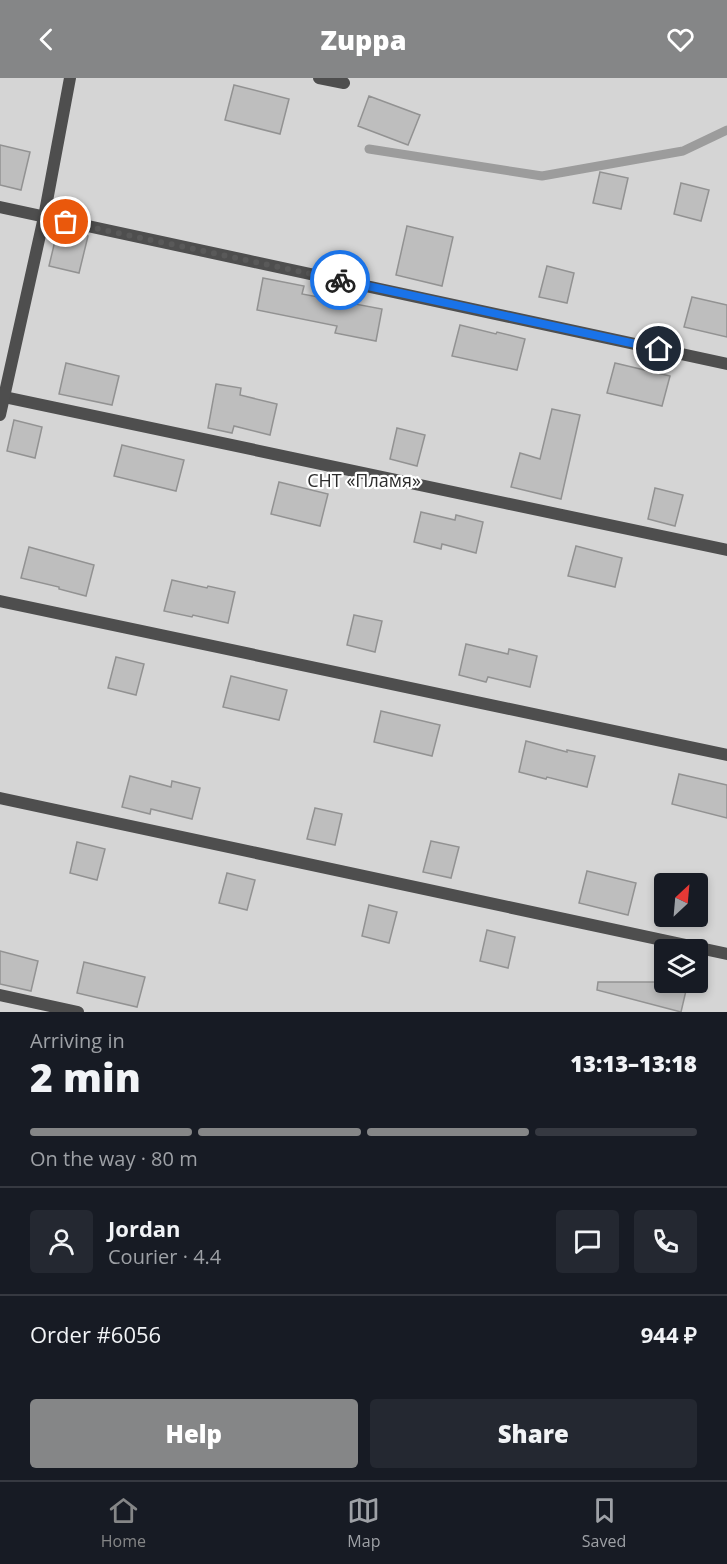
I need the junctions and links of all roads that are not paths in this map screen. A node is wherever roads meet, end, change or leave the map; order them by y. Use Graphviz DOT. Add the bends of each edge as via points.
graph roads {
  1 [pos="70,78"];
  2 [pos="319,78"];
  3 [pos="344,84"];
  4 [pos="0,207"];
  5 [pos="44,217"];
  6 [pos="727,364"];
  7 [pos="2,396"];
  8 [pos="0,415"];
  9 [pos="727,550"];
  10 [pos="0,601"];
  11 [pos="727,755"];
  12 [pos="0,798"];
  13 [pos="727,954"];
  14 [pos="0,995"];
  15 [pos="78,1012"];
  1 -- 5 [label="street"];
  2 -- 3 [label="street"];
  4 -- 5 [label="street"];
  5 -- 6 [label="street"];
  5 -- 7 [label="street"];
  7 -- 8 [label="street"];
  7 -- 9 [label="street"];
  10 -- 11 [label="street"];
  12 -- 13 [label="street"];
  14 -- 15 [label="street"];
}
